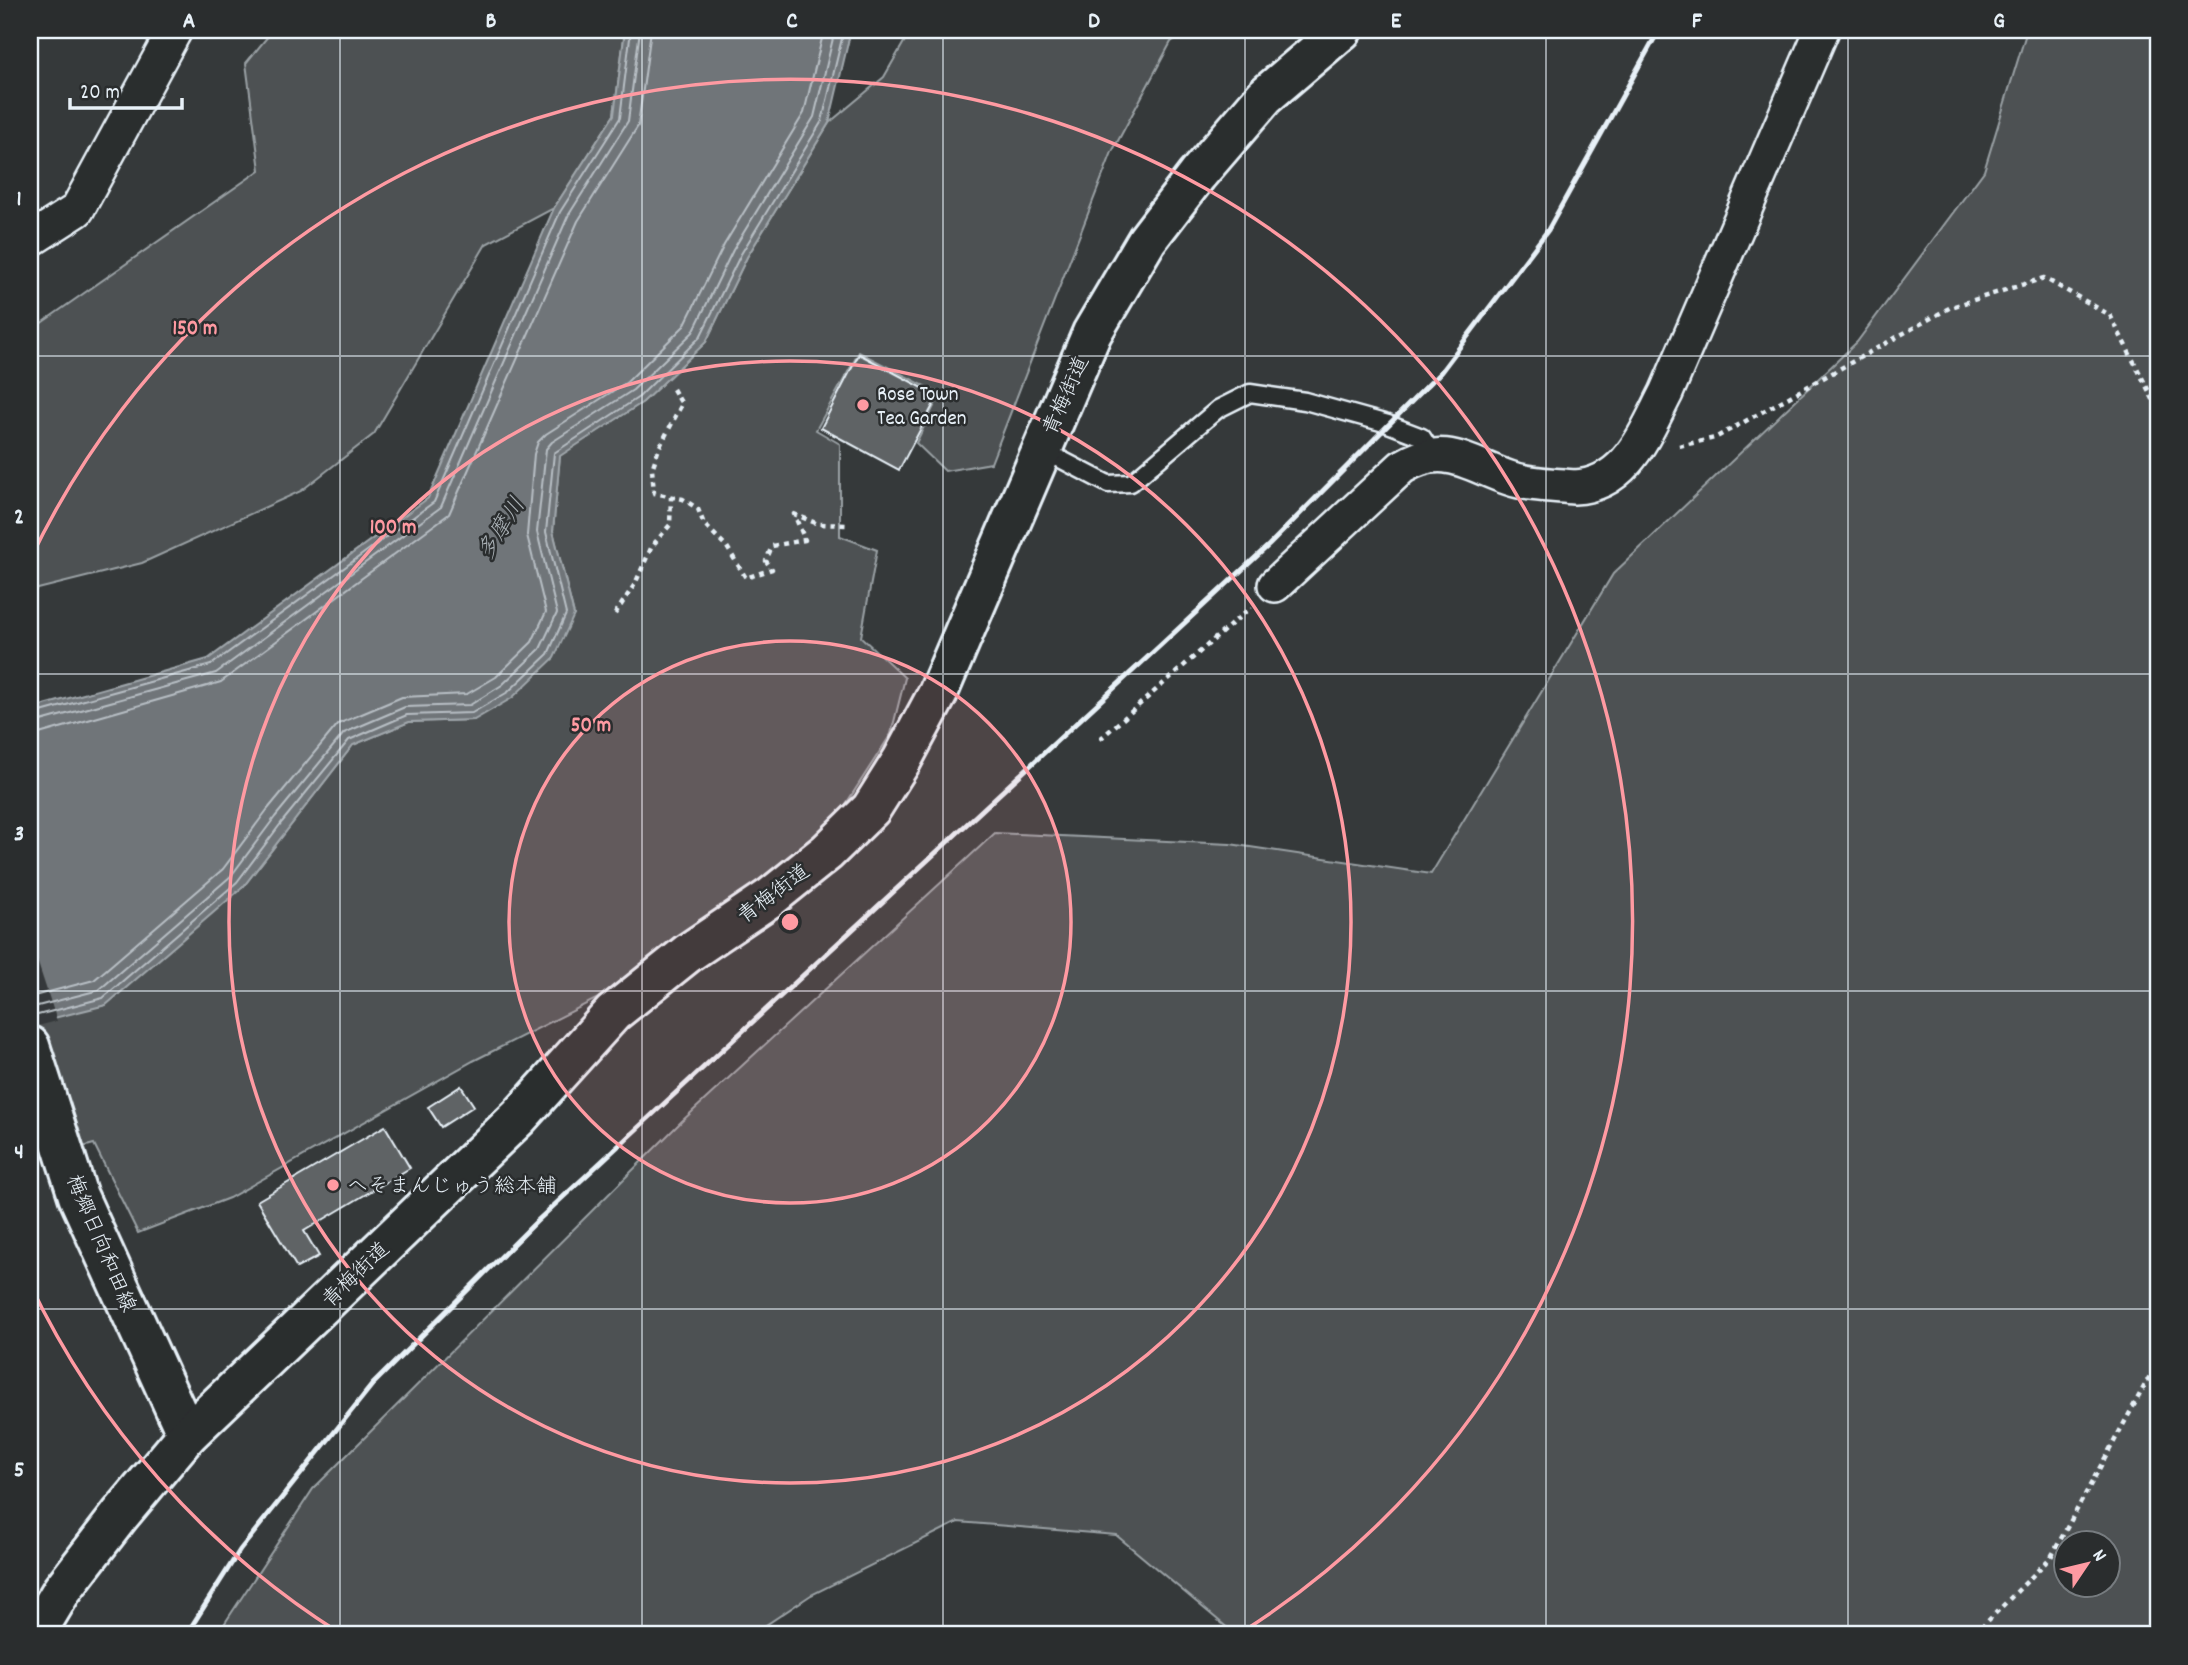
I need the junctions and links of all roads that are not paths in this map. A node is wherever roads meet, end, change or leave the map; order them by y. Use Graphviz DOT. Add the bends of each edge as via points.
graph roads {
  1 [pos="175,30"];
  2 [pos="1342,30"];
  3 [pos="1822,30"];
  4 [pos="30,240"];
  5 [pos="1041,449"];
  6 [pos="1434,456"];
  7 [pos="1275,585"];
  8 [pos="30,1046"];
  9 [pos="187,1435"];
  10 [pos="35,1635"];
  1 -- 4 [label="street" via="77,210"];
  2 -- 5 [label="main road, 青梅街道" via="1265,96 1147,240 1092,333"];
  3 -- 6 [label="street" via="1666,393 1622,467 1611,477 1574,487 1512,479 1454,456"];
  5 -- 6 [label="lane" via="1108,484 1131,483 1218,409 1250,393 1305,401 1388,424 1422,438"];
  5 -- 9 [label="main road, 青梅街道" via="938,693 871,809 771,898 688,953 613,1013 519,1117"];
  6 -- 7 [label="street" via="1402,467"];
  8 -- 9 [label="main road, 梅郷日向和田線" via="78,1196"];
  9 -- 10 [label="main road, 青梅街道" via="70,1579"];
}
